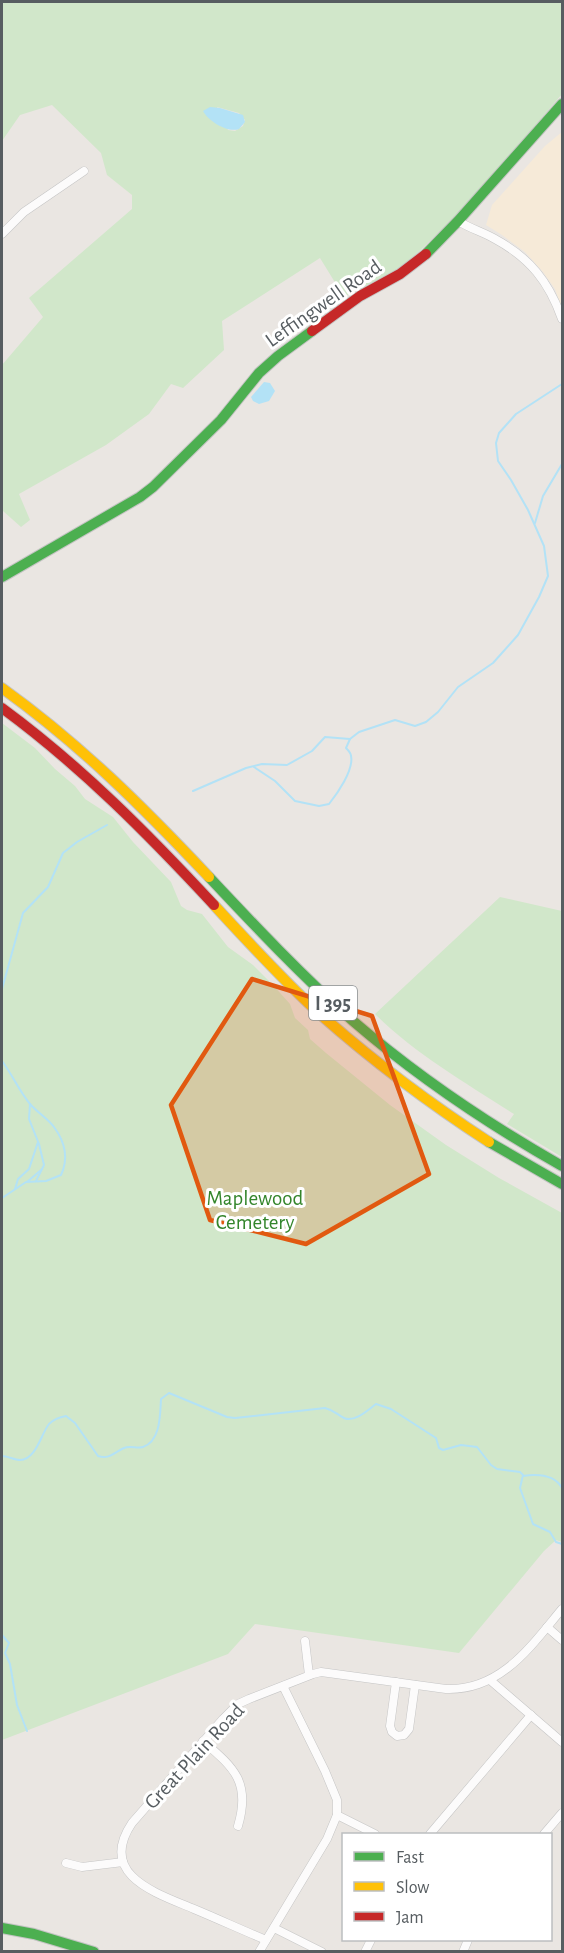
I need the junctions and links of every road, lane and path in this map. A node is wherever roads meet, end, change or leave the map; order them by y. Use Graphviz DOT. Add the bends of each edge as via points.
graph roads {
  1 [pos="562,104"];
  2 [pos="84,171"];
  3 [pos="458,221"];
  4 [pos="2,234"];
  5 [pos="562,319"];
  6 [pos="2,576"];
  7 [pos="2,688"];
  8 [pos="2,708"];
  9 [pos="562,1166"];
  10 [pos="562,1184"];
  11 [pos="562,1609"];
  12 [pos="547,1627"];
  13 [pos="562,1640"];
  14 [pos="305,1641"];
  15 [pos="309,1675"];
  16 [pos="490,1680"];
  17 [pos="396,1682"];
  18 [pos="415,1685"];
  19 [pos="283,1686"];
  20 [pos="531,1714"];
  21 [pos="203,1741"];
  22 [pos="562,1742"];
  23 [pos="562,1813"];
  24 [pos="337,1815"];
  25 [pos="238,1826"];
  26 [pos="373,1833"];
  27 [pos="431,1833"];
  28 [pos="545,1833"];
  29 [pos="123,1862"];
  30 [pos="66,1863"];
  31 [pos="2,1928"];
  32 [pos="274,1928"];
  33 [pos="266,1940"];
  34 [pos="94,1952"];
  35 [pos="259,1952"];
  36 [pos="322,1952"];
  1 -- 3 [label="main road, Leffingwell Road"];
  2 -- 4 [label="street" via="24,212"];
  3 -- 5 [label="street" via="494,238 528,262 554,295"];
  3 -- 6 [label="main road, Leffingwell Road" via="400,274 360,296 278,356 153,487"];
  7 -- 9 [label="main road, I 395" via="113,777 285,957 354,1022 459,1104"];
  8 -- 10 [label="main road, I 395" via="112,799 279,974 354,1043 447,1114"];
  11 -- 12 [label="street, Great Plain Road"];
  12 -- 13 [label="street"];
  12 -- 16 [label="street, Great Plain Road" via="517,1661"];
  14 -- 15 [label="street"];
  15 -- 17 [label="street, Great Plain Road" via="329,1673"];
  15 -- 19 [label="street, Great Plain Road"];
  16 -- 18 [label="street, Great Plain Road" via="459,1689"];
  16 -- 20 [label="street"];
  17 -- 18 [label="street, Great Plain Road"];
  17 -- 18 [label="street" via="390,1727 398,1736 409,1729"];
  19 -- 21 [label="street, Great Plain Road" via="237,1705"];
  19 -- 24 [label="street" via="333,1788"];
  20 -- 22 [label="street"];
  20 -- 27 [label="street"];
  21 -- 25 [label="street" via="231,1767 240,1782 243,1800"];
  21 -- 29 [label="street, Great Plain Road" via="131,1824 122,1841"];
  23 -- 28 [label="street"];
  24 -- 26 [label="street"];
  24 -- 32 [label="street"];
  29 -- 30 [label="street" via="83,1867"];
  29 -- 33 [label="street" via="132,1877 150,1890"];
  31 -- 34 [label="main road"];
  32 -- 33 [label="street"];
  32 -- 36 [label="street"];
  33 -- 35 [label="street"];
}
